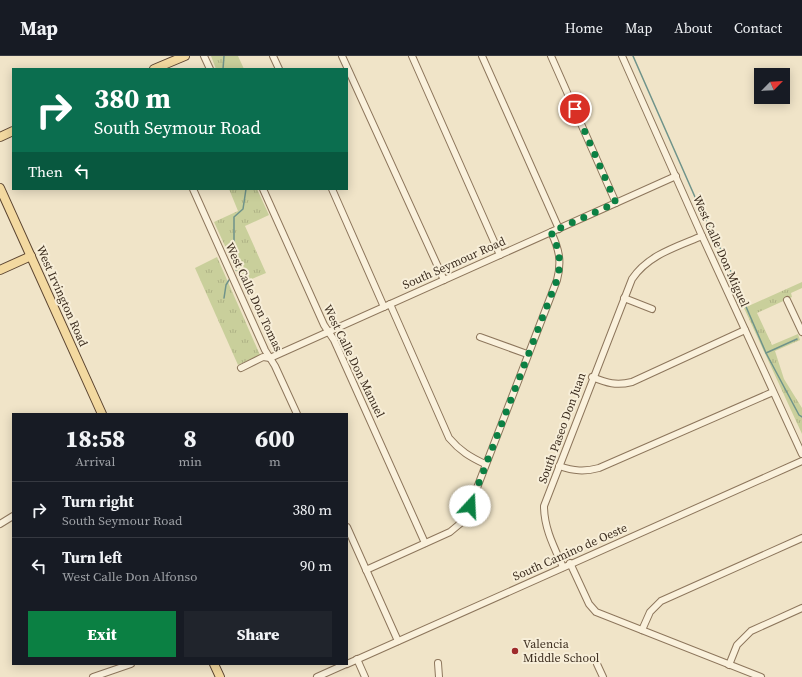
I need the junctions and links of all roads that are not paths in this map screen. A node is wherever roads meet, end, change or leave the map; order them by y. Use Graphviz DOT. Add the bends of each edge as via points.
graph roads {
  1 [pos="186,56"];
  2 [pos="204,56"];
  3 [pos="273,56"];
  4 [pos="342,56"];
  5 [pos="412,56"];
  6 [pos="482,56"];
  7 [pos="551,56"];
  8 [pos="622,56"];
  9 [pos="156,68"];
  10 [pos="210,68"];
  11 [pos="279,68"];
  12 [pos="347,68"];
  13 [pos="348,69"];
  14 [pos="12,131"];
  15 [pos="0,137"];
  16 [pos="676,176"];
  17 [pos="0,188"];
  18 [pos="193,190"];
  19 [pos="263,190"];
  20 [pos="332,190"];
  21 [pos="616,203"];
  22 [pos="559,228"];
  23 [pos="551,232"];
  24 [pos="702,236"];
  25 [pos="500,255"];
  26 [pos="31,256"];
  27 [pos="0,270"];
  28 [pos="444,280"];
  29 [pos="624,298"];
  30 [pos="787,300"];
  31 [pos="387,306"];
  32 [pos="652,309"];
  33 [pos="800,323"];
  34 [pos="745,330"];
  35 [pos="328,332"];
  36 [pos="802,332"];
  37 [pos="480,337"];
  38 [pos="528,354"];
  39 [pos="270,358"];
  40 [pos="241,368"];
  41 [pos="592,377"];
  42 [pos="773,392"];
  43 [pos="102,413"];
  44 [pos="297,413"];
  45 [pos="802,454"];
  46 [pos="802,461"];
  47 [pos="486,464"];
  48 [pos="559,466"];
  49 [pos="12,517"];
  50 [pos="0,524"];
  51 [pos="348,529"];
  52 [pos="802,538"];
  53 [pos="425,543"];
  54 [pos="570,563"];
  55 [pos="563,567"];
  56 [pos="366,570"];
  57 [pos="802,608"];
  58 [pos="642,630"];
  59 [pos="398,641"];
  60 [pos="357,659"];
  61 [pos="438,663"];
  62 [pos="348,664"];
  63 [pos="597,664"];
  64 [pos="729,664"];
  65 [pos="214,665"];
  66 [pos="345,665"];
  67 [pos="117,666"];
  68 [pos="93,677"];
  69 [pos="220,677"];
  70 [pos="317,677"];
  71 [pos="365,677"];
  72 [pos="439,677"];
  73 [pos="603,677"];
  74 [pos="761,677"];
  1 -- 9 [label="main road"];
  2 -- 10 [label="street"];
  3 -- 11 [label="street"];
  4 -- 12 [label="street"];
  5 -- 25 [label="street"];
  6 -- 22 [label="street"];
  7 -- 21 [label="street"];
  8 -- 16 [label="street, West Calle Don Miguel"];
  13 -- 28 [label="street"];
  14 -- 15 [label="main road"];
  16 -- 21 [label="street, South Seymour Road"];
  16 -- 24 [label="street, West Calle Don Miguel"];
  17 -- 26 [label="main road, West Irvington Road"];
  18 -- 39 [label="street, West Calle Don Tomas"];
  19 -- 35 [label="street, West Calle Don Manuel"];
  20 -- 31 [label="street"];
  21 -- 22 [label="street, South Seymour Road"];
  22 -- 23 [label="street, South Seymour Road"];
  23 -- 25 [label="street, South Seymour Road"];
  23 -- 38 [label="street" via="558,248 560,269"];
  24 -- 29 [label="street, South Paseo Don Juan" via="653,258 639,268"];
  24 -- 34 [label="street, West Calle Don Miguel"];
  25 -- 28 [label="street, South Seymour Road"];
  26 -- 27 [label="main road"];
  26 -- 43 [label="main road, West Irvington Road"];
  28 -- 31 [label="street, South Seymour Road"];
  29 -- 32 [label="street"];
  29 -- 41 [label="street, South Paseo Don Juan"];
  30 -- 33 [label="street"];
  31 -- 35 [label="street, South Seymour Road"];
  31 -- 47 [label="street" via="449,438 469,457"];
  33 -- 36 [label="street"];
  34 -- 41 [label="street" via="632,382 610,384"];
  34 -- 42 [label="street, West Calle Don Miguel"];
  35 -- 39 [label="street, South Seymour Road"];
  35 -- 53 [label="street, West Calle Don Manuel" via="334,340"];
  37 -- 38 [label="street"];
  38 -- 47 [label="street"];
  39 -- 40 [label="street, South Seymour Road" via="263,358"];
  39 -- 44 [label="street, West Calle Don Tomas"];
  41 -- 48 [label="street, South Paseo Don Juan"];
  42 -- 45 [label="street, West Calle Don Miguel"];
  42 -- 48 [label="street" via="599,468 586,472"];
  46 -- 54 [label="street, South Camino de Oeste"];
  47 -- 53 [label="street" via="462,522 450,532"];
  48 -- 55 [label="street, South Paseo Don Juan" via="544,506 544,519"];
  49 -- 50 [label="street"];
  51 -- 56 [label="street"];
  52 -- 58 [label="street" via="661,602 650,612"];
  53 -- 56 [label="street"];
  54 -- 55 [label="street, South Camino de Oeste"];
  54 -- 58 [label="street" via="596,612"];
  55 -- 59 [label="street, South Camino de Oeste"];
  56 -- 59 [label="street"];
  57 -- 64 [label="street" via="751,631 736,645"];
  58 -- 64 [label="street"];
  59 -- 60 [label="street, South Camino de Oeste"];
  60 -- 62 [label="street, South Camino de Oeste"];
  60 -- 71 [label="street"];
  61 -- 72 [label="street"];
  63 -- 73 [label="street"];
  64 -- 74 [label="street"];
  65 -- 69 [label="main road"];
  66 -- 70 [label="street, South Camino de Oeste"];
  67 -- 68 [label="street"];
}
